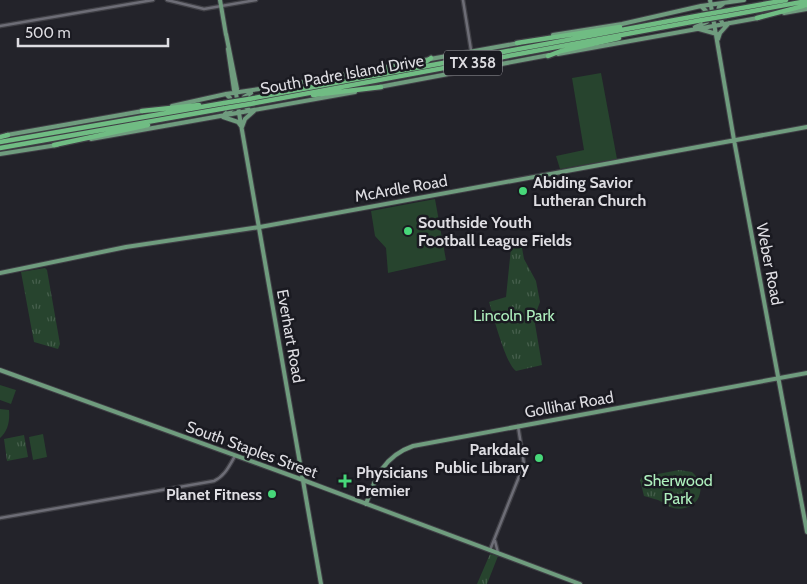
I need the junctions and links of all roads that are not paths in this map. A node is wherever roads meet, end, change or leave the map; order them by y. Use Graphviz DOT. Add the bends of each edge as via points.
graph roads {
  1 [pos="152,0"];
  2 [pos="167,0"];
  3 [pos="220,0"];
  4 [pos="256,0"];
  5 [pos="463,0"];
  6 [pos="744,0"];
  7 [pos="786,0"];
  8 [pos="807,1"];
  9 [pos="711,2"];
  10 [pos="725,3"];
  11 [pos="701,6"];
  12 [pos="222,7"];
  13 [pos="807,7"];
  14 [pos="726,13"];
  15 [pos="702,18"];
  16 [pos="757,18"];
  17 [pos="729,23"];
  18 [pos="724,24"];
  19 [pos="676,25"];
  20 [pos="0,26"];
  21 [pos="715,26"];
  22 [pos="634,28"];
  23 [pos="698,29"];
  24 [pos="676,32"];
  25 [pos="716,34"];
  26 [pos="718,41"];
  27 [pos="517,43"];
  28 [pos="471,50"];
  29 [pos="548,56"];
  30 [pos="431,58"];
  31 [pos="336,83"];
  32 [pos="381,87"];
  33 [pos="273,88"];
  34 [pos="236,93"];
  35 [pos="226,94"];
  36 [pos="250,101"];
  37 [pos="269,101"];
  38 [pos="224,105"];
  39 [pos="142,111"];
  40 [pos="253,111"];
  41 [pos="206,112"];
  42 [pos="239,114"];
  43 [pos="220,117"];
  44 [pos="242,127"];
  45 [pos="807,127"];
  46 [pos="2,135"];
  47 [pos="734,140"];
  48 [pos="0,142"];
  49 [pos="54,145"];
  50 [pos="0,148"];
  51 [pos="0,154"];
  52 [pos="260,227"];
  53 [pos="0,273"];
  54 [pos="0,370"];
  55 [pos="807,373"];
  56 [pos="778,378"];
  57 [pos="518,426"];
  58 [pos="235,456"];
  59 [pos="300,466"];
  60 [pos="293,476"];
  61 [pos="303,480"];
  62 [pos="366,504"];
  63 [pos="0,518"];
  64 [pos="807,532"];
  65 [pos="494,540"];
  66 [pos="490,550"];
  67 [pos="498,553"];
  68 [pos="321,584"];
  69 [pos="580,584"];
  1 -- 20 [label="street"];
  2 -- 12 [label="street" via="199,9"];
  3 -- 12 [label="main road, Everhart Road"];
  4 -- 12 [label="street"];
  5 -- 28 [label="street"];
  6 -- 10 [label="main road"];
  7 -- 14 [label="highway, South Padre Island Drive / TX 358"];
  8 -- 14 [label="highway, South Padre Island Drive / TX 358"];
  9 -- 10 [label="main road"];
  9 -- 11 [label="main road"];
  9 -- 21 [label="main road, Weber Road"];
  10 -- 18 [label="main road" via="718,10"];
  11 -- 24 [label="main road" via="706,12 707,22"];
  11 -- 27 [label="main road"];
  12 -- 34 [label="main road, Everhart Road"];
  13 -- 16 [label="highway"];
  14 -- 15 [label="highway, South Padre Island Drive / TX 358, bridge"];
  15 -- 19 [label="highway, South Padre Island Drive / TX 358"];
  15 -- 22 [label="highway, South Padre Island Drive / TX 358"];
  16 -- 17 [label="main road"];
  17 -- 18 [label="main road"];
  17 -- 26 [label="main road"];
  18 -- 21 [label="main road"];
  19 -- 29 [label="highway"];
  19 -- 37 [label="highway, South Padre Island Drive / TX 358"];
  21 -- 23 [label="main road"];
  21 -- 25 [label="main road, Weber Road"];
  22 -- 27 [label="highway" via="627,26"];
  22 -- 31 [label="highway, South Padre Island Drive / TX 358"];
  23 -- 24 [label="main road"];
  23 -- 25 [label="main road"];
  24 -- 29 [label="main road"];
  25 -- 26 [label="main road, Weber Road"];
  26 -- 47 [label="main road, Weber Road"];
  27 -- 28 [label="main road"];
  28 -- 30 [label="main road"];
  29 -- 32 [label="main road"];
  30 -- 31 [label="highway"];
  30 -- 33 [label="main road"];
  31 -- 36 [label="highway, South Padre Island Drive / TX 358"];
  32 -- 37 [label="highway"];
  32 -- 40 [label="main road"];
  33 -- 34 [label="main road"];
  33 -- 40 [label="main road" via="245,95 246,107"];
  34 -- 35 [label="main road"];
  34 -- 42 [label="main road, Everhart Road"];
  35 -- 39 [label="main road"];
  35 -- 43 [label="main road" via="230,97 232,109"];
  36 -- 37 [label="highway, South Padre Island Drive / TX 358"];
  36 -- 38 [label="highway, South Padre Island Drive / TX 358, bridge"];
  38 -- 39 [label="highway"];
  38 -- 41 [label="highway, South Padre Island Drive / TX 358"];
  38 -- 48 [label="highway, South Padre Island Drive / TX 358"];
  39 -- 46 [label="main road"];
  40 -- 42 [label="main road"];
  40 -- 44 [label="main road"];
  41 -- 49 [label="highway"];
  41 -- 50 [label="highway, South Padre Island Drive / TX 358"];
  42 -- 43 [label="main road"];
  42 -- 44 [label="main road, Everhart Road"];
  43 -- 44 [label="main road" via="238,122"];
  43 -- 49 [label="main road"];
  44 -- 52 [label="main road, Everhart Road"];
  45 -- 47 [label="main road, McArdle Road"];
  47 -- 52 [label="main road, McArdle Road"];
  47 -- 56 [label="main road, Weber Road"];
  49 -- 51 [label="main road"];
  52 -- 53 [label="main road, McArdle Road" via="126,247"];
  52 -- 59 [label="main road, Everhart Road"];
  54 -- 58 [label="main road, South Staples Street"];
  55 -- 56 [label="main road, Gollihar Road"];
  56 -- 57 [label="main road, Gollihar Road"];
  56 -- 64 [label="main road, Weber Road"];
  57 -- 62 [label="main road, Gollihar Road" via="401,450 381,468"];
  57 -- 65 [label="street" via="524,464"];
  58 -- 60 [label="main road, South Staples Street"];
  58 -- 63 [label="street" via="228,469 214,481"];
  59 -- 60 [label="main road"];
  59 -- 61 [label="main road, Everhart Road"];
  60 -- 61 [label="main road, South Staples Street"];
  61 -- 62 [label="main road, South Staples Street"];
  61 -- 68 [label="main road, Everhart Road"];
  62 -- 66 [label="main road, South Staples Street"];
  65 -- 66 [label="street"];
  65 -- 67 [label="street"];
  66 -- 67 [label="main road, South Staples Street"];
  67 -- 69 [label="main road, South Staples Street"];
}
